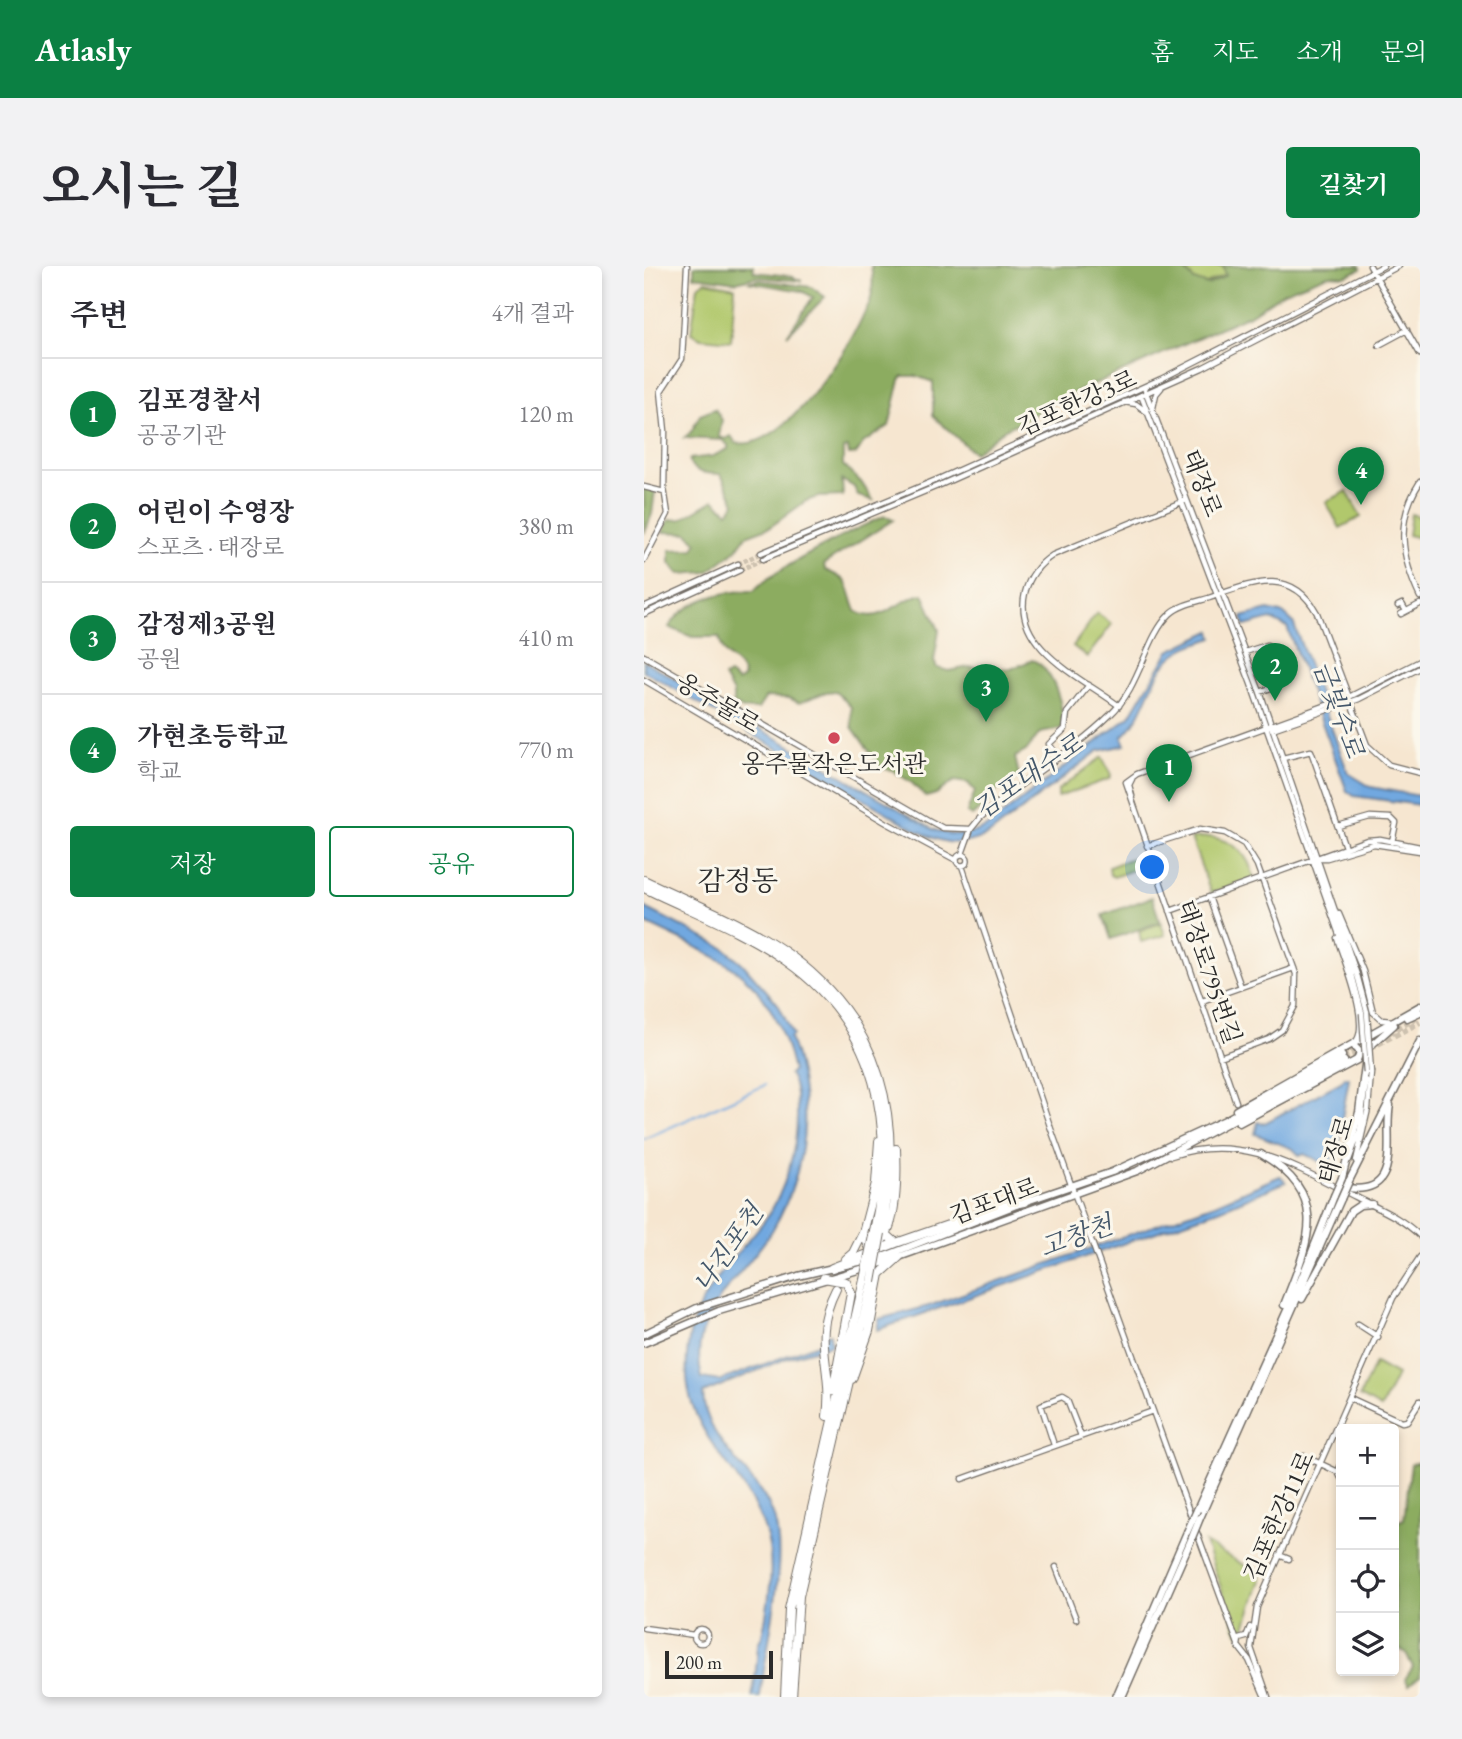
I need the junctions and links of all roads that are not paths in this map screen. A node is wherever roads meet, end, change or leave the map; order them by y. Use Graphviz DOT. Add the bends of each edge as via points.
graph roads {
  1 [pos="688,266"];
  2 [pos="1370,266"];
  3 [pos="1383,266"];
  4 [pos="1399,266"];
  5 [pos="1374,272"];
  6 [pos="1378,277"];
  7 [pos="1407,330"];
  8 [pos="1379,345"];
  9 [pos="1420,354"];
  10 [pos="1164,385"];
  11 [pos="1142,391"];
  12 [pos="1123,402"];
  13 [pos="1151,411"];
  14 [pos="1420,482"];
  15 [pos="644,487"];
  16 [pos="664,492"];
  17 [pos="1186,501"];
  18 [pos="761,553"];
  19 [pos="763,559"];
  20 [pos="644,560"];
  21 [pos="738,564"];
  22 [pos="740,570"];
  23 [pos="1220,594"];
  24 [pos="1420,597"];
  25 [pos="1420,604"];
  26 [pos="1398,606"];
  27 [pos="644,607"];
  28 [pos="644,614"];
  29 [pos="1245,652"];
  30 [pos="644,656"];
  31 [pos="1420,661"];
  32 [pos="1420,668"];
  33 [pos="644,680"];
  34 [pos="1089,685"];
  35 [pos="1260,692"];
  36 [pos="1350,700"];
  37 [pos="1120,706"];
  38 [pos="1269,728"];
  39 [pos="1059,758"];
  40 [pos="1283,758"];
  41 [pos="1420,773"];
  42 [pos="1338,826"];
  43 [pos="971,829"];
  44 [pos="1392,844"];
  45 [pos="1147,846"];
  46 [pos="1345,847"];
  47 [pos="1420,849"];
  48 [pos="962,855"];
  49 [pos="1317,858"];
  50 [pos="956,860"];
  51 [pos="1311,860"];
  52 [pos="962,866"];
  53 [pos="1262,878"];
  54 [pos="644,880"];
  55 [pos="644,888"];
  56 [pos="1209,897"];
  57 [pos="1331,905"];
  58 [pos="1170,911"];
  59 [pos="1294,968"];
  60 [pos="1241,987"];
  61 [pos="1202,1001"];
  62 [pos="1420,1010"];
  63 [pos="1395,1020"];
  64 [pos="1377,1038"];
  65 [pos="1418,1041"];
  66 [pos="1353,1045"];
  67 [pos="1220,1057"];
  68 [pos="1392,1092"];
  69 [pos="1236,1102"];
  70 [pos="1248,1102"];
  71 [pos="880,1110"];
  72 [pos="1231,1112"];
  73 [pos="1190,1136"];
  74 [pos="1261,1154"];
  75 [pos="1174,1155"];
  76 [pos="1156,1161"];
  77 [pos="1351,1167"];
  78 [pos="1336,1186"];
  79 [pos="1074,1189"];
  80 [pos="1337,1197"];
  81 [pos="1024,1202"];
  82 [pos="1372,1204"];
  83 [pos="880,1233"];
  84 [pos="1420,1236"];
  85 [pos="865,1237"];
  86 [pos="896,1245"];
  87 [pos="1420,1256"];
  88 [pos="878,1257"];
  89 [pos="899,1257"];
  90 [pos="862,1262"];
  91 [pos="871,1266"];
  92 [pos="832,1268"];
  93 [pos="824,1278"];
  94 [pos="871,1280"];
  95 [pos="836,1289"];
  96 [pos="1358,1324"];
  97 [pos="1285,1328"];
  98 [pos="644,1334"];
  99 [pos="1275,1334"];
  100 [pos="1377,1336"];
  101 [pos="644,1342"];
  102 [pos="1350,1399"];
  103 [pos="1420,1401"];
  104 [pos="1153,1410"];
  105 [pos="832,1432"];
  106 [pos="1081,1436"];
  107 [pos="1054,1446"];
  108 [pos="1296,1458"];
  109 [pos="821,1461"];
  110 [pos="1321,1464"];
  111 [pos="1336,1471"];
  112 [pos="962,1479"];
  113 [pos="1198,1514"];
  114 [pos="1279,1555"];
  115 [pos="1289,1559"];
  116 [pos="1056,1567"];
  117 [pos="1076,1619"];
  118 [pos="644,1628"];
  119 [pos="1234,1634"];
  120 [pos="694,1635"];
  121 [pos="1244,1637"];
  122 [pos="1238,1644"];
  123 [pos="1251,1644"];
  124 [pos="1243,1650"];
  125 [pos="795,1662"];
  126 [pos="783,1697"];
  127 [pos="792,1697"];
  128 [pos="798,1697"];
  129 [pos="1116,1697"];
  130 [pos="1122,1697"];
  131 [pos="1267,1697"];
  1 -- 16 [label="street" via="682,359 661,391"];
  2 -- 5 [label="street"];
  3 -- 5 [label="street, 김포한강3로"];
  4 -- 6 [label="street, 김포한강3로"];
  5 -- 6 [label="street"];
  5 -- 11 [label="street, 김포한강3로"];
  6 -- 7 [label="street"];
  6 -- 10 [label="street, 김포한강3로"];
  7 -- 8 [label="street"];
  7 -- 9 [label="street"];
  10 -- 11 [label="street, 김포한강3로"];
  10 -- 13 [label="street"];
  11 -- 12 [label="street, 김포한강3로"];
  11 -- 13 [label="street"];
  11 -- 18 [label="street, 김포한강3로"];
  12 -- 13 [label="street"];
  12 -- 19 [label="street, 김포한강3로"];
  13 -- 17 [label="street"];
  14 -- 24 [label="street" via="1406,510 1402,539 1405,562"];
  15 -- 16 [label="street"];
  16 -- 20 [label="street" via="667,518"];
  17 -- 23 [label="street"];
  17 -- 34 [label="street" via="1057,552 1030,580 1023,604 1030,634"];
  21 -- 27 [label="street"];
  22 -- 28 [label="street"];
  23 -- 29 [label="street, 태장로"];
  23 -- 36 [label="street" via="1267,581 1285,584 1304,595 1317,613"];
  23 -- 37 [label="street" via="1168,615"];
  23 -- 38 [label="street, 태장로"];
  25 -- 26 [label="street" via="1404,613 1402,604"];
  29 -- 35 [label="street, 태장로"];
  29 -- 35 [label="street" via="1267,645 1273,648 1284,684"];
  30 -- 43 [label="street" via="943,828"];
  31 -- 36 [label="street"];
  32 -- 36 [label="street"];
  33 -- 50 [label="street, 옹주물로"];
  34 -- 37 [label="street"];
  34 -- 39 [label="street" via="1067,713 1065,729 1049,744"];
  35 -- 38 [label="street, 태장로"];
  36 -- 38 [label="street"];
  36 -- 41 [label="street" via="1364,740 1375,755 1393,766"];
  37 -- 39 [label="street"];
  38 -- 40 [label="street, 태장로"];
  38 -- 45 [label="street, 태장로795번길" via="1132,779 1129,789"];
  38 -- 51 [label="street, 태장로"];
  39 -- 43 [label="street" via="990,809"];
  40 -- 42 [label="street" via="1311,751"];
  40 -- 49 [label="street, 태장로"];
  42 -- 44 [label="street" via="1370,817 1391,818 1396,823"];
  42 -- 46 [label="street"];
  43 -- 48 [label="street"];
  44 -- 46 [label="street" via="1372,839"];
  44 -- 47 [label="street"];
  44 -- 49 [label="street" via="1368,844"];
  45 -- 53 [label="street" via="1196,830 1225,833 1249,850"];
  45 -- 58 [label="street, 태장로795번길"];
  46 -- 49 [label="street"];
  48 -- 50 [label="street"];
  48 -- 52 [label="street" via="967,861"];
  49 -- 51 [label="street"];
  49 -- 57 [label="street, 태장로"];
  50 -- 52 [label="street, 옹주물로"];
  51 -- 53 [label="street"];
  51 -- 57 [label="street, 태장로"];
  52 -- 79 [label="street"];
  53 -- 56 [label="street"];
  53 -- 59 [label="street"];
  54 -- 83 [label="highway" via="790,955 844,1009 865,1041 890,1115 891,1175"];
  55 -- 71 [label="highway" via="774,953 808,978 855,1036 872,1075"];
  56 -- 58 [label="street"];
  56 -- 60 [label="street"];
  57 -- 63 [label="street" via="1345,923 1373,1012 1382,1020"];
  57 -- 66 [label="street" via="1361,1033"];
  57 -- 77 [label="street, 태장로, bridge" via="1364,1013 1369,1073"];
  58 -- 61 [label="street, 태장로795번길"];
  59 -- 60 [label="street"];
  59 -- 67 [label="street" via="1297,999 1282,1030"];
  60 -- 61 [label="street"];
  61 -- 67 [label="street, 태장로795번길"];
  62 -- 63 [label="main road, 김포대로"];
  62 -- 64 [label="main road"];
  63 -- 64 [label="main road"];
  63 -- 66 [label="main road, 김포대로"];
  64 -- 77 [label="main road" via="1364,1057"];
  65 -- 68 [label="main road"];
  66 -- 70 [label="main road, 김포대로"];
  66 -- 75 [label="main road" via="1360,1052 1357,1060"];
  67 -- 69 [label="street, 태장로795번길"];
  68 -- 77 [label="main road"];
  68 -- 78 [label="main road" via="1387,1129 1391,1156 1385,1171 1365,1188"];
  69 -- 70 [label="main road"];
  69 -- 72 [label="main road"];
  70 -- 72 [label="main road, 김포대로"];
  71 -- 83 [label="highway" via="884,1175"];
  71 -- 85 [label="highway" via="878,1172"];
  72 -- 73 [label="main road, 김포대로"];
  73 -- 76 [label="main road, 김포대로" via="1343,1059"];
  73 -- 79 [label="main road, 김포대로"];
  74 -- 75 [label="street" via="1217,1146"];
  74 -- 78 [label="street"];
  74 -- 99 [label="main road" via="1297,1181 1310,1216 1302,1257"];
  75 -- 76 [label="street"];
  76 -- 79 [label="main road, 김포대로"];
  77 -- 80 [label="main road, 태장로, bridge"];
  78 -- 82 [label="street"];
  79 -- 81 [label="main road, 김포대로"];
  79 -- 89 [label="main road, 김포대로"];
  79 -- 104 [label="street"];
  80 -- 97 [label="main road, 태장로"];
  80 -- 99 [label="main road, 태장로"];
  81 -- 86 [label="highway"];
  81 -- 88 [label="main road, 김포대로"];
  82 -- 84 [label="street"];
  82 -- 97 [label="main road" via="1355,1207 1346,1217"];
  83 -- 85 [label="highway" via="875,1245"];
  83 -- 86 [label="highway"];
  83 -- 94 [label="highway, bridge"];
  85 -- 88 [label="highway"];
  85 -- 92 [label="highway"];
  86 -- 88 [label="highway"];
  87 -- 100 [label="street, 김포한강11로" via="1392,1298"];
  88 -- 89 [label="main road, 김포대로"];
  88 -- 90 [label="main road, 김포대로"];
  88 -- 91 [label="main road, 김포대로"];
  88 -- 92 [label="highway"];
  89 -- 94 [label="highway"];
  90 -- 91 [label="highway"];
  90 -- 92 [label="main road, 김포대로"];
  91 -- 93 [label="main road, 김포대로"];
  91 -- 94 [label="highway"];
  92 -- 98 [label="main road, 김포대로" via="731,1296"];
  93 -- 101 [label="main road, 김포대로" via="690,1321"];
  93 -- 105 [label="highway" via="846,1282 851,1293 837,1362"];
  94 -- 105 [label="highway"];
  94 -- 105 [label="highway" via="869,1331"];
  95 -- 109 [label="highway" via="821,1335 829,1397"];
  96 -- 100 [label="street"];
  97 -- 113 [label="main road, 태장로"];
  99 -- 113 [label="main road, 태장로"];
  100 -- 102 [label="street, 김포한강11로"];
  102 -- 103 [label="street" via="1402,1422"];
  102 -- 110 [label="street, 김포한강11로"];
  104 -- 106 [label="street"];
  104 -- 119 [label="street"];
  105 -- 109 [label="highway"];
  105 -- 125 [label="highway" via="799,1596"];
  106 -- 107 [label="street"];
  106 -- 107 [label="street" via="1067,1399 1062,1397 1041,1405"];
  107 -- 112 [label="street"];
  108 -- 110 [label="street" via="1304,1456"];
  109 -- 126 [label="highway" via="789,1609"];
  110 -- 111 [label="street"];
  110 -- 114 [label="street, 김포한강11로"];
  113 -- 129 [label="main road, 태장로, bridge"];
  113 -- 130 [label="main road, 태장로, bridge" via="1191,1540"];
  114 -- 115 [label="street"];
  114 -- 121 [label="street, 김포한강11로"];
  114 -- 123 [label="street, 김포한강11로" via="1257,1607"];
  116 -- 117 [label="street"];
  118 -- 120 [label="street"];
  119 -- 121 [label="street"];
  119 -- 122 [label="street"];
  121 -- 122 [label="street, 김포한강11로"];
  121 -- 123 [label="street"];
  122 -- 124 [label="street"];
  123 -- 124 [label="street"];
  123 -- 131 [label="street"];
  124 -- 131 [label="street"];
  125 -- 127 [label="highway"];
  125 -- 128 [label="highway"];
}
